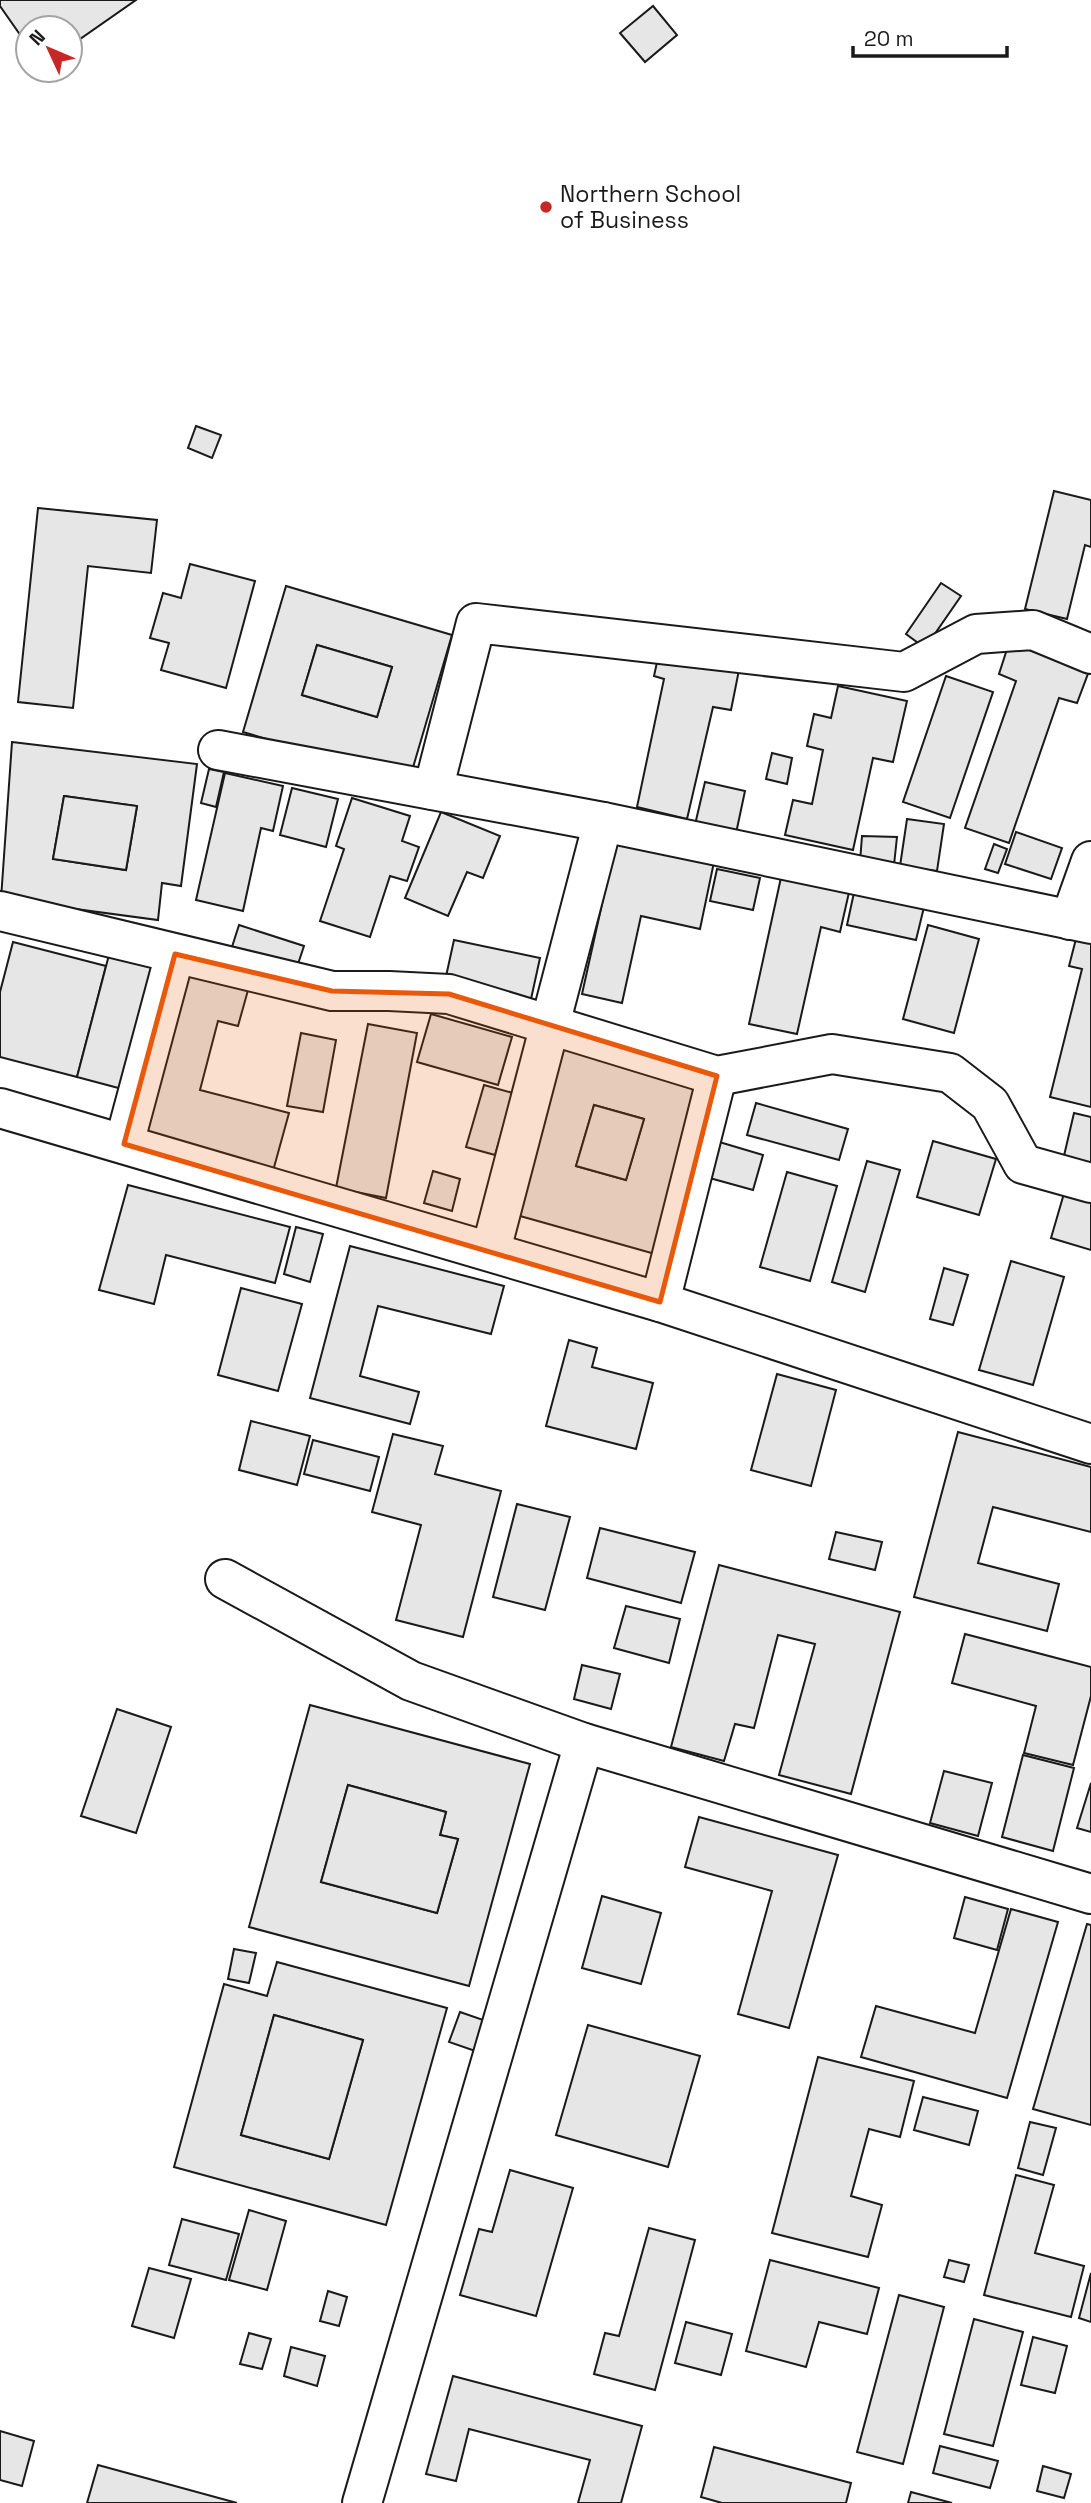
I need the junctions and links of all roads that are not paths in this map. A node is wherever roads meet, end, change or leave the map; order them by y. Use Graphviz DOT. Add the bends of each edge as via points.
graph roads {
  1 [pos="1091,654"];
  2 [pos="218,750"];
  3 [pos="433,790"];
  4 [pos="603,822"];
  5 [pos="1091,861"];
  6 [pos="0,911"];
  7 [pos="1080,922"];
  8 [pos="175,954"];
  9 [pos="548,1024"];
  10 [pos="717,1076"];
  11 [pos="0,1108"];
  12 [pos="124,1144"];
  13 [pos="1091,1183"];
  14 [pos="491,1251"];
  15 [pos="660,1302"];
  16 [pos="1091,1444"];
  17 [pos="225,1579"];
  18 [pos="584,1743"];
  19 [pos="1091,1894"];
  20 [pos="362,2503"];
  1 -- 3 [label="street" via="1033,630 976,634 904,671 476,623"];
  2 -- 3 [label="street"];
  3 -- 4 [label="street"];
  4 -- 7 [label="street"];
  4 -- 9 [label="street"];
  5 -- 7 [label="street"];
  6 -- 8 [label="street"];
  8 -- 9 [label="street" via="332,991 449,994"];
  8 -- 12 [label="street"];
  9 -- 10 [label="street"];
  9 -- 14 [label="street"];
  10 -- 13 [label="street" via="832,1054 950,1073 990,1104 1023,1164"];
  10 -- 15 [label="street"];
  11 -- 12 [label="street"];
  12 -- 14 [label="street"];
  14 -- 15 [label="street"];
  15 -- 16 [label="street"];
  17 -- 18 [label="street" via="411,1681"];
  18 -- 19 [label="street"];
  18 -- 20 [label="street"];
}
